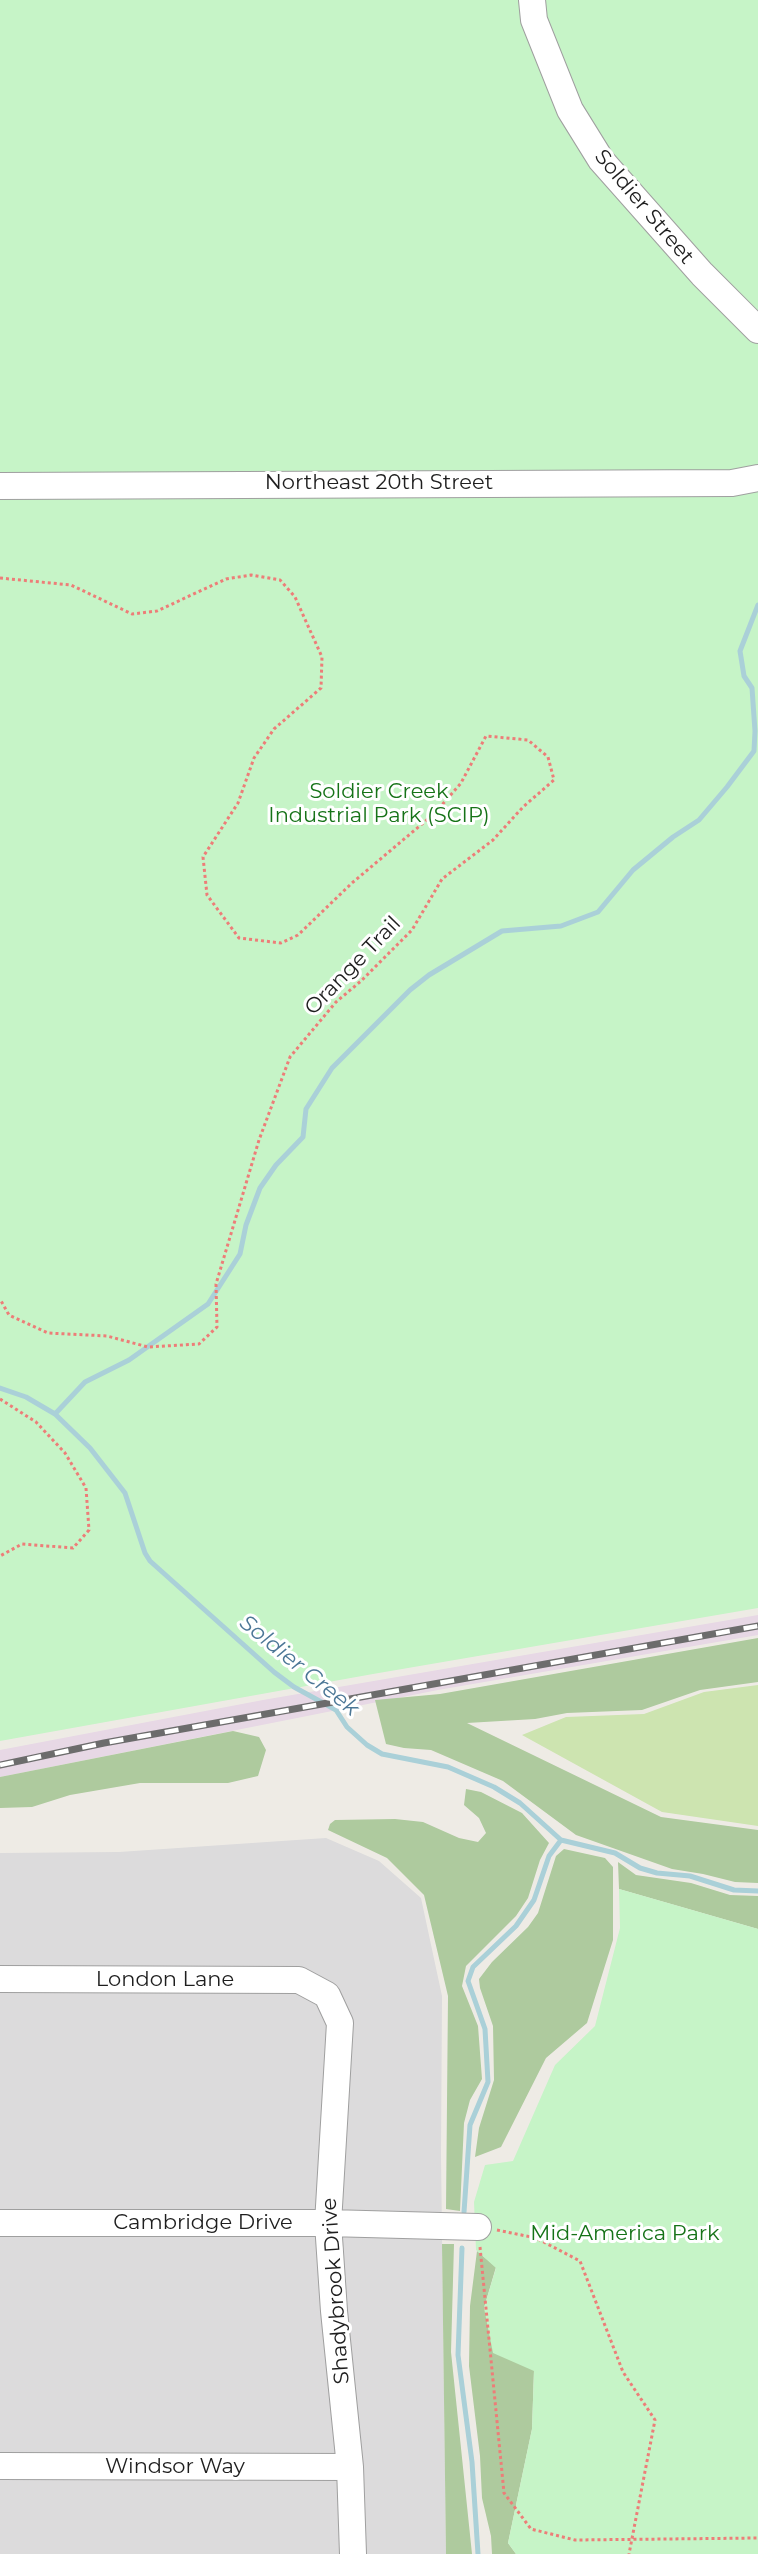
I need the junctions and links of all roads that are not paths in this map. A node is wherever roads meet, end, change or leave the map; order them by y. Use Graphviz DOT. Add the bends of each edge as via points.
graph roads {
  1 [pos="532,0"];
  2 [pos="758,330"];
  3 [pos="758,478"];
  4 [pos="0,486"];
  5 [pos="0,1979"];
  6 [pos="327,1995"];
  7 [pos="0,2223"];
  8 [pos="328,2223"];
  9 [pos="478,2227"];
  10 [pos="0,2466"];
  11 [pos="350,2468"];
  12 [pos="353,2554"];
  1 -- 2 [label="street, Soldier Street" via="534,20 570,110 601,159 702,274"];
  3 -- 4 [label="street, Northeast 20th Street" via="732,483"];
  5 -- 6 [label="street, London Lane" via="299,1980"];
  6 -- 8 [label="street, Shadybrook Drive" via="340,2023"];
  7 -- 8 [label="street, Cambridge Drive"];
  8 -- 9 [label="street, Cambridge Drive"];
  8 -- 11 [label="street, Shadybrook Drive"];
  10 -- 11 [label="street, Windsor Way"];
  11 -- 12 [label="street, Shadybrook Drive"];
}
